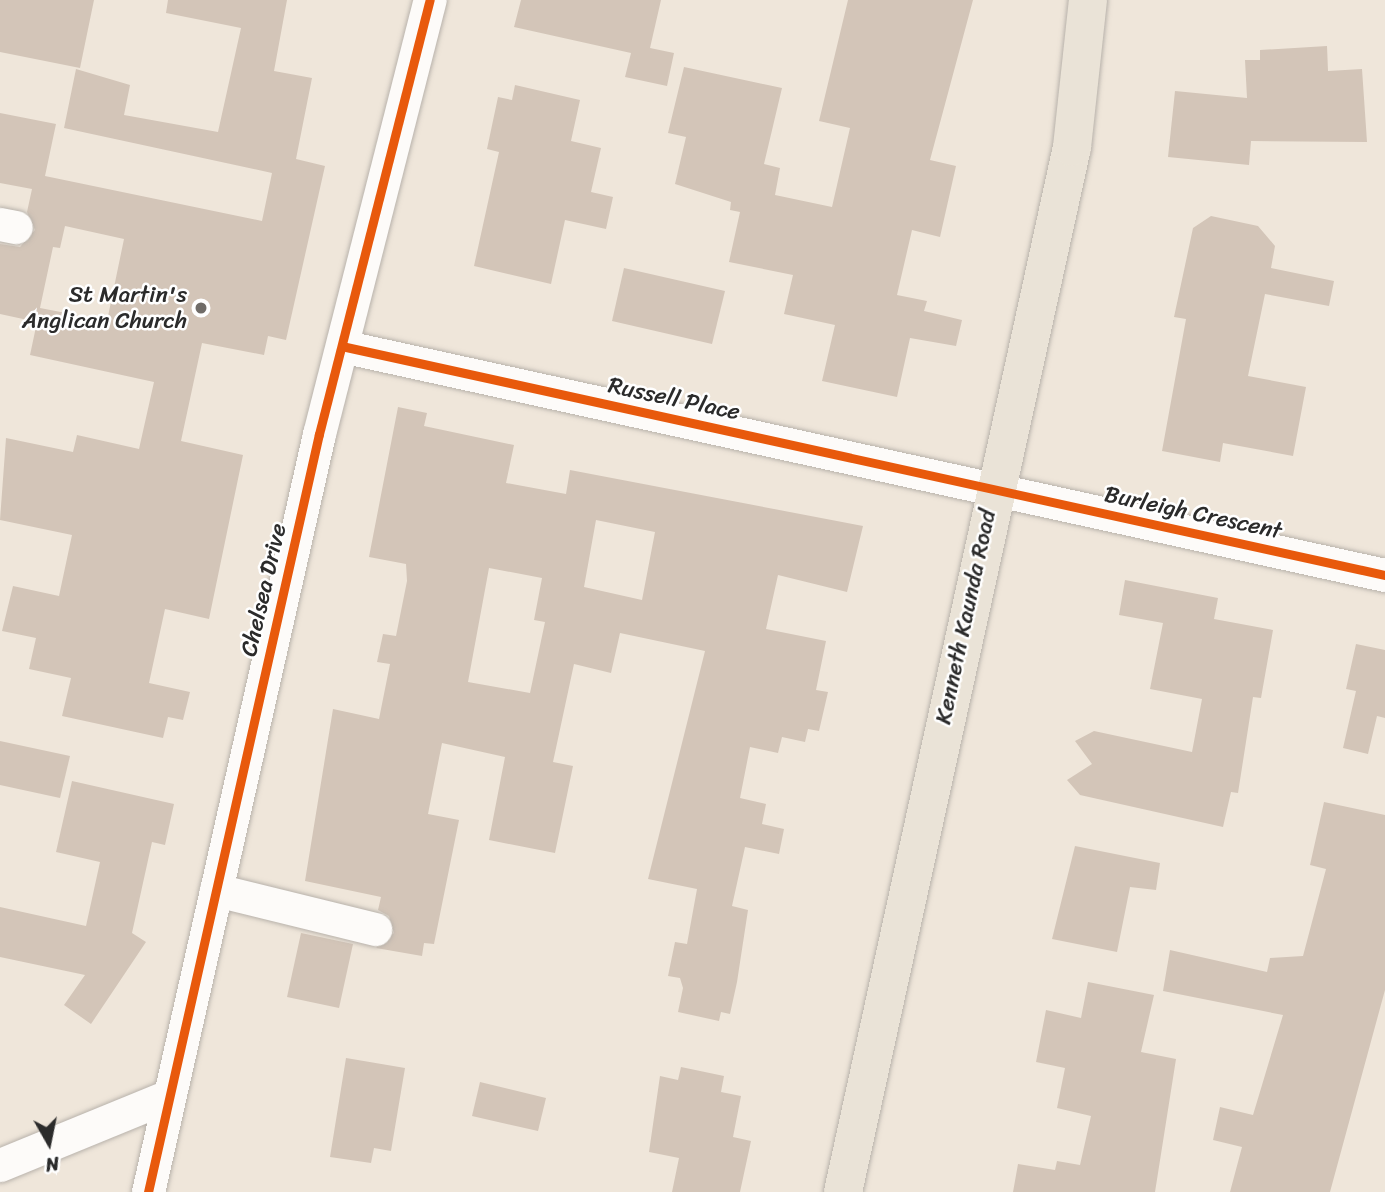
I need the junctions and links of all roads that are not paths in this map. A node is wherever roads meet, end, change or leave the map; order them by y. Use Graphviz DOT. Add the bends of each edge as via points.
graph roads {
  1 [pos="430,0"];
  2 [pos="1088,0"];
  3 [pos="346,347"];
  4 [pos="994,489"];
  5 [pos="1385,575"];
  6 [pos="216,890"];
  7 [pos="375,929"];
  8 [pos="168,1097"];
  9 [pos="0,1165"];
  10 [pos="148,1192"];
  11 [pos="843,1192"];
  1 -- 3 [label="street, Chelsea Drive"];
  2 -- 4 [label="main road, Kenneth Kaunda Road" via="1072,147"];
  3 -- 4 [label="street, Russell Place"];
  3 -- 6 [label="street, Chelsea Drive" via="319,434"];
  4 -- 5 [label="street, Burleigh Crescent"];
  4 -- 11 [label="main road, Kenneth Kaunda Road"];
  6 -- 7 [label="street"];
  6 -- 8 [label="street, Chelsea Drive"];
  8 -- 9 [label="street"];
  8 -- 10 [label="street, Chelsea Drive"];
}
